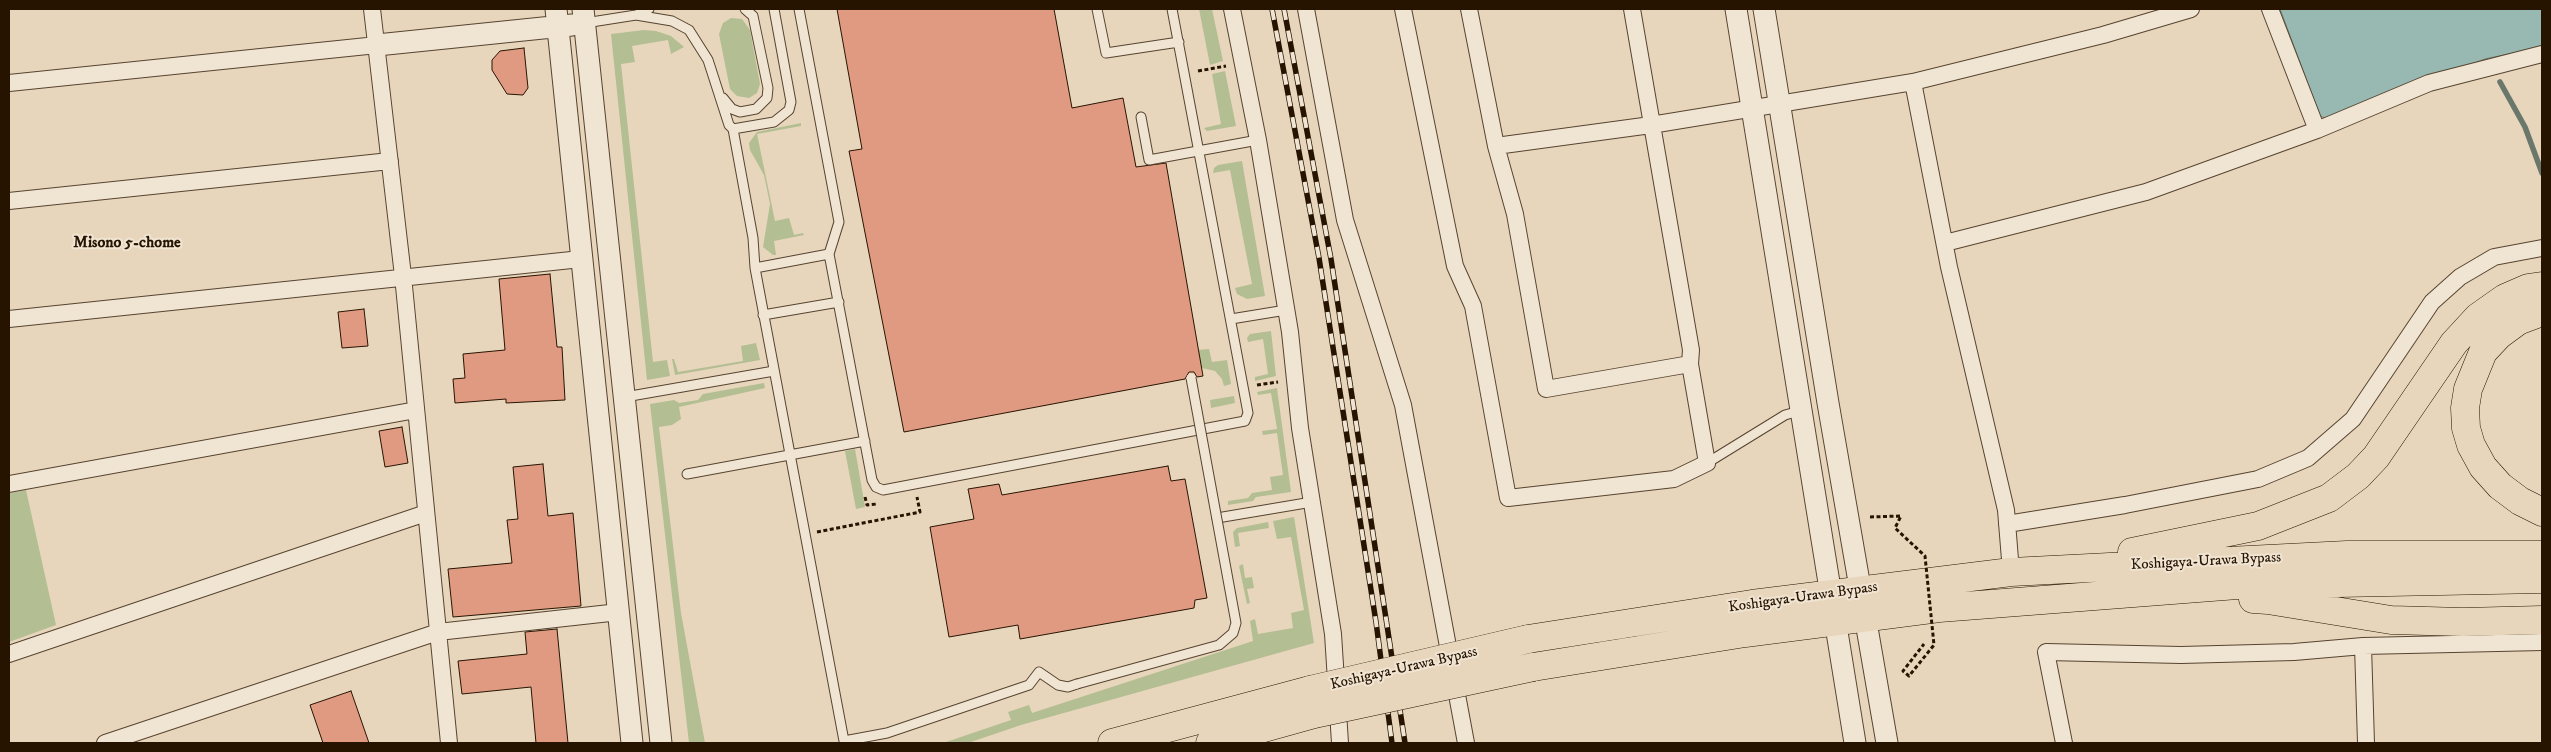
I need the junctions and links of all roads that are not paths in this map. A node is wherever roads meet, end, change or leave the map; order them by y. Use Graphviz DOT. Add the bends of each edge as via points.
graph roads {
  1 [pos="372,9"];
  2 [pos="649,9"];
  3 [pos="745,9"];
  4 [pos="774,9"];
  5 [pos="799,9"];
  6 [pos="1098,9"];
  7 [pos="1172,9"];
  8 [pos="1232,9"];
  9 [pos="1306,9"];
  10 [pos="1403,9"];
  11 [pos="1469,9"];
  12 [pos="1632,9"];
  13 [pos="1736,9"];
  14 [pos="1764,9"];
  15 [pos="2191,9"];
  16 [pos="2270,9"];
  17 [pos="636,15"];
  18 [pos="584,16"];
  19 [pos="558,18"];
  20 [pos="1179,42"];
  21 [pos="377,45"];
  22 [pos="2542,54"];
  23 [pos="1913,82"];
  24 [pos="9,83"];
  25 [pos="717,89"];
  26 [pos="1781,102"];
  27 [pos="1750,107"];
  28 [pos="1141,117"];
  29 [pos="1651,124"];
  30 [pos="733,129"];
  31 [pos="2317,130"];
  32 [pos="1258,140"];
  33 [pos="1496,146"];
  34 [pos="1199,150"];
  35 [pos="390,161"];
  36 [pos="9,201"];
  37 [pos="1945,244"];
  38 [pos="2542,248"];
  39 [pos="829,254"];
  40 [pos="581,259"];
  41 [pos="755,268"];
  42 [pos="403,276"];
  43 [pos="2542,286"];
  44 [pos="838,302"];
  45 [pos="1286,310"];
  46 [pos="2542,312"];
  47 [pos="764,315"];
  48 [pos="9,319"];
  49 [pos="1231,319"];
  50 [pos="1690,364"];
  51 [pos="774,371"];
  52 [pos="1191,378"];
  53 [pos="625,397"];
  54 [pos="416,410"];
  55 [pos="1803,410"];
  56 [pos="865,441"];
  57 [pos="790,454"];
  58 [pos="1707,463"];
  59 [pos="687,474"];
  60 [pos="9,484"];
  61 [pos="1312,502"];
  62 [pos="2542,512"];
  63 [pos="426,513"];
  64 [pos="1217,518"];
  65 [pos="2007,524"];
  66 [pos="2542,555"];
  67 [pos="2507,568"];
  68 [pos="2048,570"];
  69 [pos="2011,572"];
  70 [pos="2542,579"];
  71 [pos="1861,590"];
  72 [pos="1830,594"];
  73 [pos="2090,595"];
  74 [pos="619,612"];
  75 [pos="1866,618"];
  76 [pos="2542,620"];
  77 [pos="1835,622"];
  78 [pos="438,632"];
  79 [pos="2542,642"];
  80 [pos="2363,646"];
  81 [pos="9,654"];
  82 [pos="1312,702"];
  83 [pos="105,743"];
  84 [pos="450,743"];
  85 [pos="632,743"];
  86 [pos="661,743"];
  87 [pos="1112,743"];
  88 [pos="1210,743"];
  89 [pos="1340,743"];
  90 [pos="1466,743"];
  91 [pos="1855,743"];
  92 [pos="1888,743"];
  93 [pos="2064,743"];
  94 [pos="2366,743"];
  1 -- 21 [label="street"];
  2 -- 17 [label="lane"];
  3 -- 25 [label="lane" via="753,16 768,88 767,98 756,109 740,112 732,109"];
  4 -- 30 [label="lane" via="791,102 789,110 774,122"];
  5 -- 39 [label="lane" via="839,222"];
  6 -- 20 [label="lane" via="1106,53"];
  7 -- 20 [label="lane"];
  8 -- 32 [label="street"];
  9 -- 90 [label="street" via="1345,220 1403,405"];
  10 -- 58 [label="street" via="1455,266 1473,306 1508,498 1674,479"];
  11 -- 33 [label="street"];
  12 -- 29 [label="street"];
  13 -- 27 [label="street"];
  14 -- 26 [label="street"];
  15 -- 23 [label="street"];
  16 -- 31 [label="street"];
  17 -- 18 [label="lane"];
  17 -- 25 [label="lane" via="672,21 689,30 708,60"];
  18 -- 19 [label="street"];
  18 -- 53 [label="street"];
  19 -- 21 [label="street"];
  19 -- 40 [label="street"];
  20 -- 34 [label="lane"];
  21 -- 24 [label="street"];
  21 -- 35 [label="street"];
  22 -- 31 [label="street" via="2429,83"];
  23 -- 26 [label="street"];
  23 -- 37 [label="street"];
  25 -- 30 [label="lane"];
  26 -- 27 [label="street"];
  26 -- 71 [label="street"];
  27 -- 29 [label="street"];
  27 -- 55 [label="street"];
  28 -- 34 [label="lane" via="1149,160"];
  29 -- 33 [label="street"];
  29 -- 50 [label="street" via="1691,350"];
  30 -- 41 [label="lane" via="753,238"];
  31 -- 37 [label="street" via="2146,192"];
  32 -- 34 [label="lane"];
  32 -- 45 [label="street"];
  33 -- 50 [label="street" via="1515,214 1546,389"];
  34 -- 49 [label="lane"];
  35 -- 36 [label="street"];
  35 -- 42 [label="street"];
  37 -- 65 [label="street"];
  38 -- 65 [label="street" via="2494,257 2460,277 2432,302 2353,419 2308,458 2258,479"];
  39 -- 41 [label="lane"];
  39 -- 44 [label="lane"];
  40 -- 42 [label="street"];
  40 -- 74 [label="street"];
  41 -- 47 [label="lane"];
  42 -- 48 [label="street"];
  42 -- 54 [label="street"];
  43 -- 68 [label="highway" via="2505,298 2478,317 2442,358 2376,457 2329,498 2258,526"];
  44 -- 47 [label="lane"];
  44 -- 56 [label="lane"];
  45 -- 49 [label="lane"];
  45 -- 61 [label="street"];
  46 -- 62 [label="highway" via="2518,321 2483,352 2468,389 2465,408 2466,428 2482,467 2500,486"];
  47 -- 51 [label="lane"];
  49 -- 56 [label="lane" via="1248,413 1240,424 883,490 872,480"];
  50 -- 58 [label="street"];
  51 -- 53 [label="lane"];
  51 -- 57 [label="lane"];
  52 -- 64 [label="lane, bridge"];
  53 -- 86 [label="street"];
  54 -- 60 [label="street"];
  54 -- 63 [label="street"];
  55 -- 58 [label="lane" via="1785,415"];
  55 -- 72 [label="street"];
  56 -- 57 [label="lane"];
  57 -- 59 [label="lane"];
  57 -- 64 [label="lane, bridge" via="844,741 887,733 1029,685 1039,672 1058,685 1077,684 1219,646 1233,632 1236,623"];
  61 -- 64 [label="lane"];
  61 -- 89 [label="street" via="1333,634"];
  63 -- 78 [label="street"];
  63 -- 81 [label="street"];
  65 -- 69 [label="street"];
  66 -- 67 [label="highway"];
  67 -- 68 [label="highway, Koshigaya-Urawa Bypass" via="2347,555"];
  67 -- 70 [label="highway"];
  67 -- 73 [label="highway, Koshigaya-Urawa Bypass"];
  68 -- 69 [label="highway, Koshigaya-Urawa Bypass"];
  69 -- 71 [label="highway, Koshigaya-Urawa Bypass"];
  71 -- 72 [label="highway, Koshigaya-Urawa Bypass"];
  71 -- 75 [label="street"];
  72 -- 77 [label="street"];
  72 -- 82 [label="highway, Koshigaya-Urawa Bypass, bridge" via="1528,640"];
  73 -- 75 [label="highway, Koshigaya-Urawa Bypass"];
  73 -- 76 [label="highway" via="2268,600 2390,620"];
  74 -- 78 [label="street"];
  74 -- 85 [label="street"];
  75 -- 77 [label="highway, Koshigaya-Urawa Bypass"];
  75 -- 92 [label="street"];
  77 -- 82 [label="highway, Koshigaya-Urawa Bypass, bridge" via="1745,633"];
  77 -- 91 [label="street"];
  78 -- 83 [label="street"];
  78 -- 84 [label="street"];
  79 -- 80 [label="street"];
  80 -- 93 [label="street" via="2294,652 2181,655 2046,652"];
  80 -- 94 [label="street"];
  82 -- 87 [label="highway, Koshigaya-Urawa Bypass"];
  82 -- 88 [label="highway, Koshigaya-Urawa Bypass"];
}
